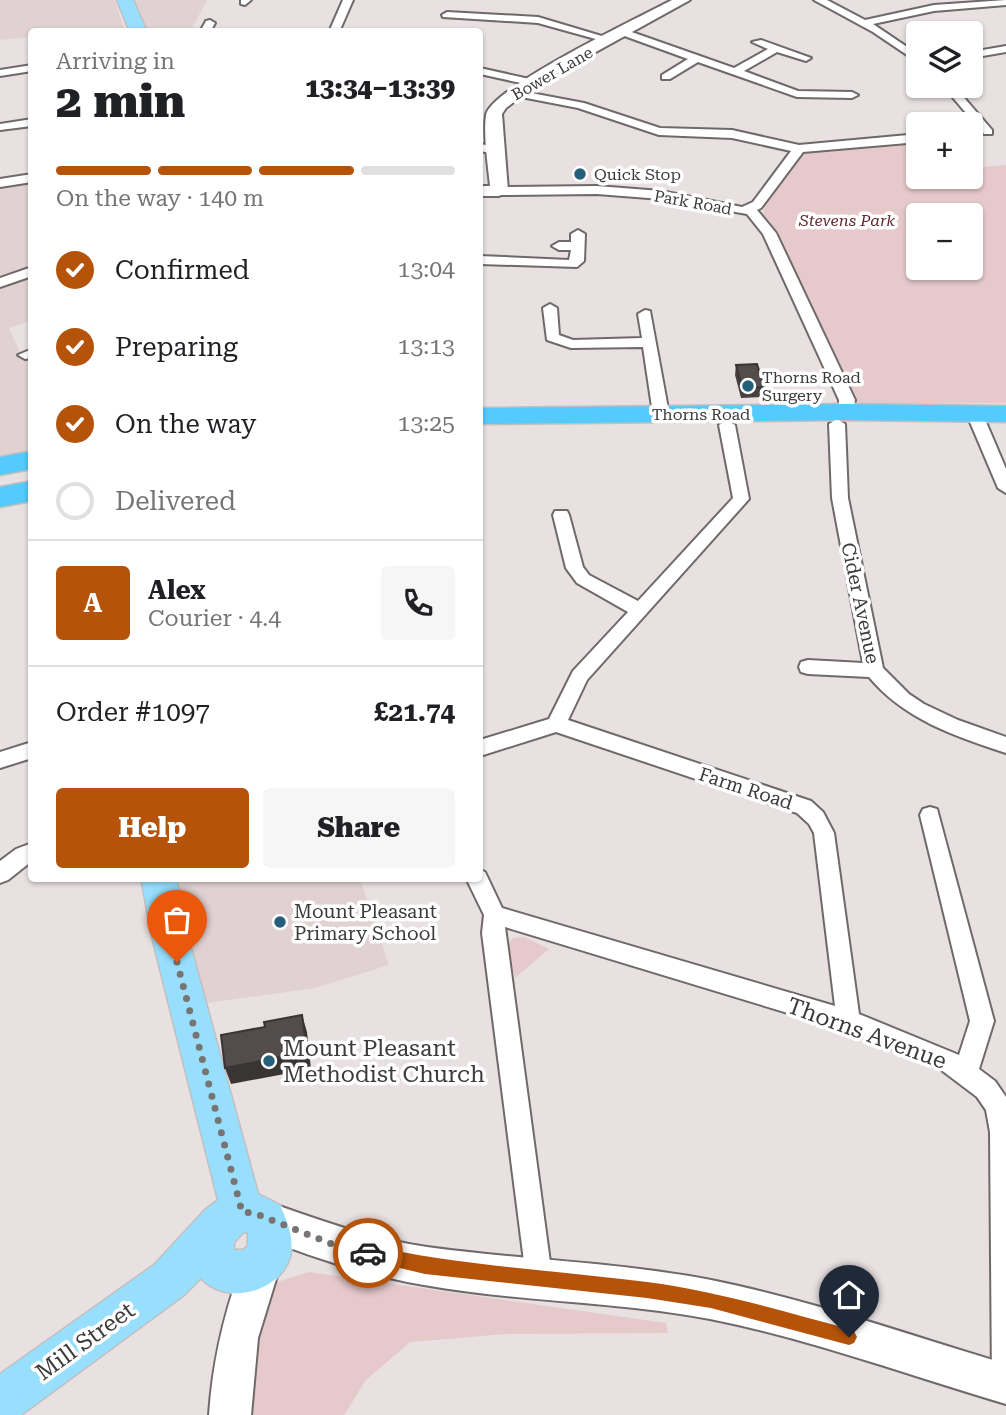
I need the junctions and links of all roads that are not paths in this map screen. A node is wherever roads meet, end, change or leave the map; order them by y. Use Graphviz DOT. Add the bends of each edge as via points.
graph roads {
  1 [pos="125,0"];
  2 [pos="348,0"];
  3 [pos="683,0"];
  4 [pos="819,0"];
  5 [pos="1006,2"];
  6 [pos="447,16"];
  7 [pos="864,23"];
  8 [pos="137,28"];
  9 [pos="336,28"];
  10 [pos="616,36"];
  11 [pos="757,42"];
  12 [pos="777,48"];
  13 [pos="1006,49"];
  14 [pos="906,51"];
  15 [pos="983,53"];
  16 [pos="697,58"];
  17 [pos="806,58"];
  18 [pos="28,69"];
  19 [pos="736,71"];
  20 [pos="483,72"];
  21 [pos="0,73"];
  22 [pos="651,74"];
  23 [pos="530,82"];
  24 [pos="833,84"];
  25 [pos="515,93"];
  26 [pos="959,98"];
  27 [pos="973,112"];
  28 [pos="28,123"];
  29 [pos="983,123"];
  30 [pos="0,127"];
  31 [pos="983,133"];
  32 [pos="906,139"];
  33 [pos="487,149"];
  34 [pos="799,149"];
  35 [pos="28,179"];
  36 [pos="0,183"];
  37 [pos="483,191"];
  38 [pos="499,191"];
  39 [pos="750,209"];
  40 [pos="559,246"];
  41 [pos="483,260"];
  42 [pos="28,272"];
  43 [pos="0,283"];
  44 [pos="550,308"];
  45 [pos="645,314"];
  46 [pos="650,342"];
  47 [pos="661,414"];
  48 [pos="1006,414"];
  49 [pos="483,416"];
  50 [pos="842,418"];
  51 [pos="978,422"];
  52 [pos="1006,423"];
  53 [pos="727,425"];
  54 [pos="483,426"];
  55 [pos="28,465"];
  56 [pos="28,469"];
  57 [pos="28,476"];
  58 [pos="10,485"];
  59 [pos="1006,488"];
  60 [pos="561,515"];
  61 [pos="642,611"];
  62 [pos="808,667"];
  63 [pos="874,670"];
  64 [pos="556,724"];
  65 [pos="1006,746"];
  66 [pos="483,747"];
  67 [pos="28,751"];
  68 [pos="0,760"];
  69 [pos="929,815"];
  70 [pos="28,853"];
  71 [pos="0,874"];
  72 [pos="159,882"];
  73 [pos="479,882"];
  74 [pos="495,915"];
  75 [pos="848,1021"];
  76 [pos="966,1072"];
  77 [pos="1004,1132"];
  78 [pos="242,1245"];
  79 [pos="538,1277"];
  80 [pos="1006,1383"];
  81 [pos="0,1402"];
  82 [pos="230,1415"];
  1 -- 8 [label="main road"];
  2 -- 9 [label="street"];
  3 -- 10 [label="street, Bower Lane"];
  4 -- 7 [label="street"];
  5 -- 7 [label="street" via="934,8"];
  6 -- 10 [label="street" via="538,20"];
  7 -- 14 [label="street"];
  10 -- 16 [label="street"];
  10 -- 23 [label="street, Bower Lane"];
  11 -- 12 [label="street"];
  12 -- 17 [label="street"];
  12 -- 19 [label="street"];
  13 -- 15 [label="street"];
  16 -- 19 [label="street"];
  16 -- 22 [label="street" via="671,79"];
  18 -- 21 [label="street"];
  19 -- 24 [label="street" via="797,94 847,95"];
  20 -- 23 [label="street"];
  23 -- 25 [label="street, Bower Lane"];
  25 -- 33 [label="street, Bower Lane" via="494,114"];
  25 -- 34 [label="street" via="580,105 659,131 732,134"];
  26 -- 27 [label="street"];
  28 -- 30 [label="street"];
  29 -- 31 [label="street" via="992,132"];
  32 -- 34 [label="street"];
  33 -- 38 [label="street, Bower Lane"];
  34 -- 39 [label="street, Park Road"];
  35 -- 36 [label="street"];
  37 -- 38 [label="street, Park Road"];
  38 -- 39 [label="street, Park Road" via="597,190"];
  39 -- 50 [label="street, Cider Avenue" via="769,233 847,400"];
  40 -- 41 [label="street" via="578,240 577,261"];
  42 -- 43 [label="street"];
  44 -- 46 [label="street" via="552,337 571,344"];
  45 -- 46 [label="street"];
  46 -- 47 [label="street"];
  47 -- 49 [label="highway, Thorns Road"];
  47 -- 50 [label="highway, Thorns Road"];
  48 -- 50 [label="highway, Thorns Road"];
  50 -- 51 [label="highway, Thorns Road"];
  50 -- 53 [label="highway, Thorns Road"];
  50 -- 63 [label="street, Cider Avenue" via="840,498"];
  51 -- 52 [label="highway, Thorns Road"];
  51 -- 59 [label="street"];
  53 -- 54 [label="highway, Thorns Road"];
  53 -- 61 [label="street" via="741,499"];
  55 -- 58 [label="highway"];
  56 -- 58 [label="highway"];
  57 -- 58 [label="highway"];
  60 -- 61 [label="street" via="575,568 583,579"];
  61 -- 64 [label="street" via="580,676"];
  62 -- 63 [label="street"];
  63 -- 65 [label="street, Cider Avenue" via="885,686 915,710"];
  64 -- 66 [label="street"];
  64 -- 75 [label="street, Farm Road" via="804,807 816,818 824,833"];
  67 -- 68 [label="street"];
  69 -- 76 [label="street" via="982,1021"];
  70 -- 71 [label="street"];
  72 -- 78 [label="main road"];
  73 -- 74 [label="street"];
  74 -- 75 [label="street, Thorns Avenue"];
  74 -- 79 [label="street" via="493,933"];
  75 -- 76 [label="street, Thorns Avenue" via="944,1058"];
  76 -- 77 [label="street, Thorns Avenue" via="998,1106"];
  77 -- 80 [label="street, Thorns Avenue"];
  78 -- 79 [label="street" via="337,1246 425,1266"];
  78 -- 81 [label="main road, Mill Street" via="169,1280"];
  78 -- 82 [label="street"];
  79 -- 80 [label="street" via="711,1300"];
}
